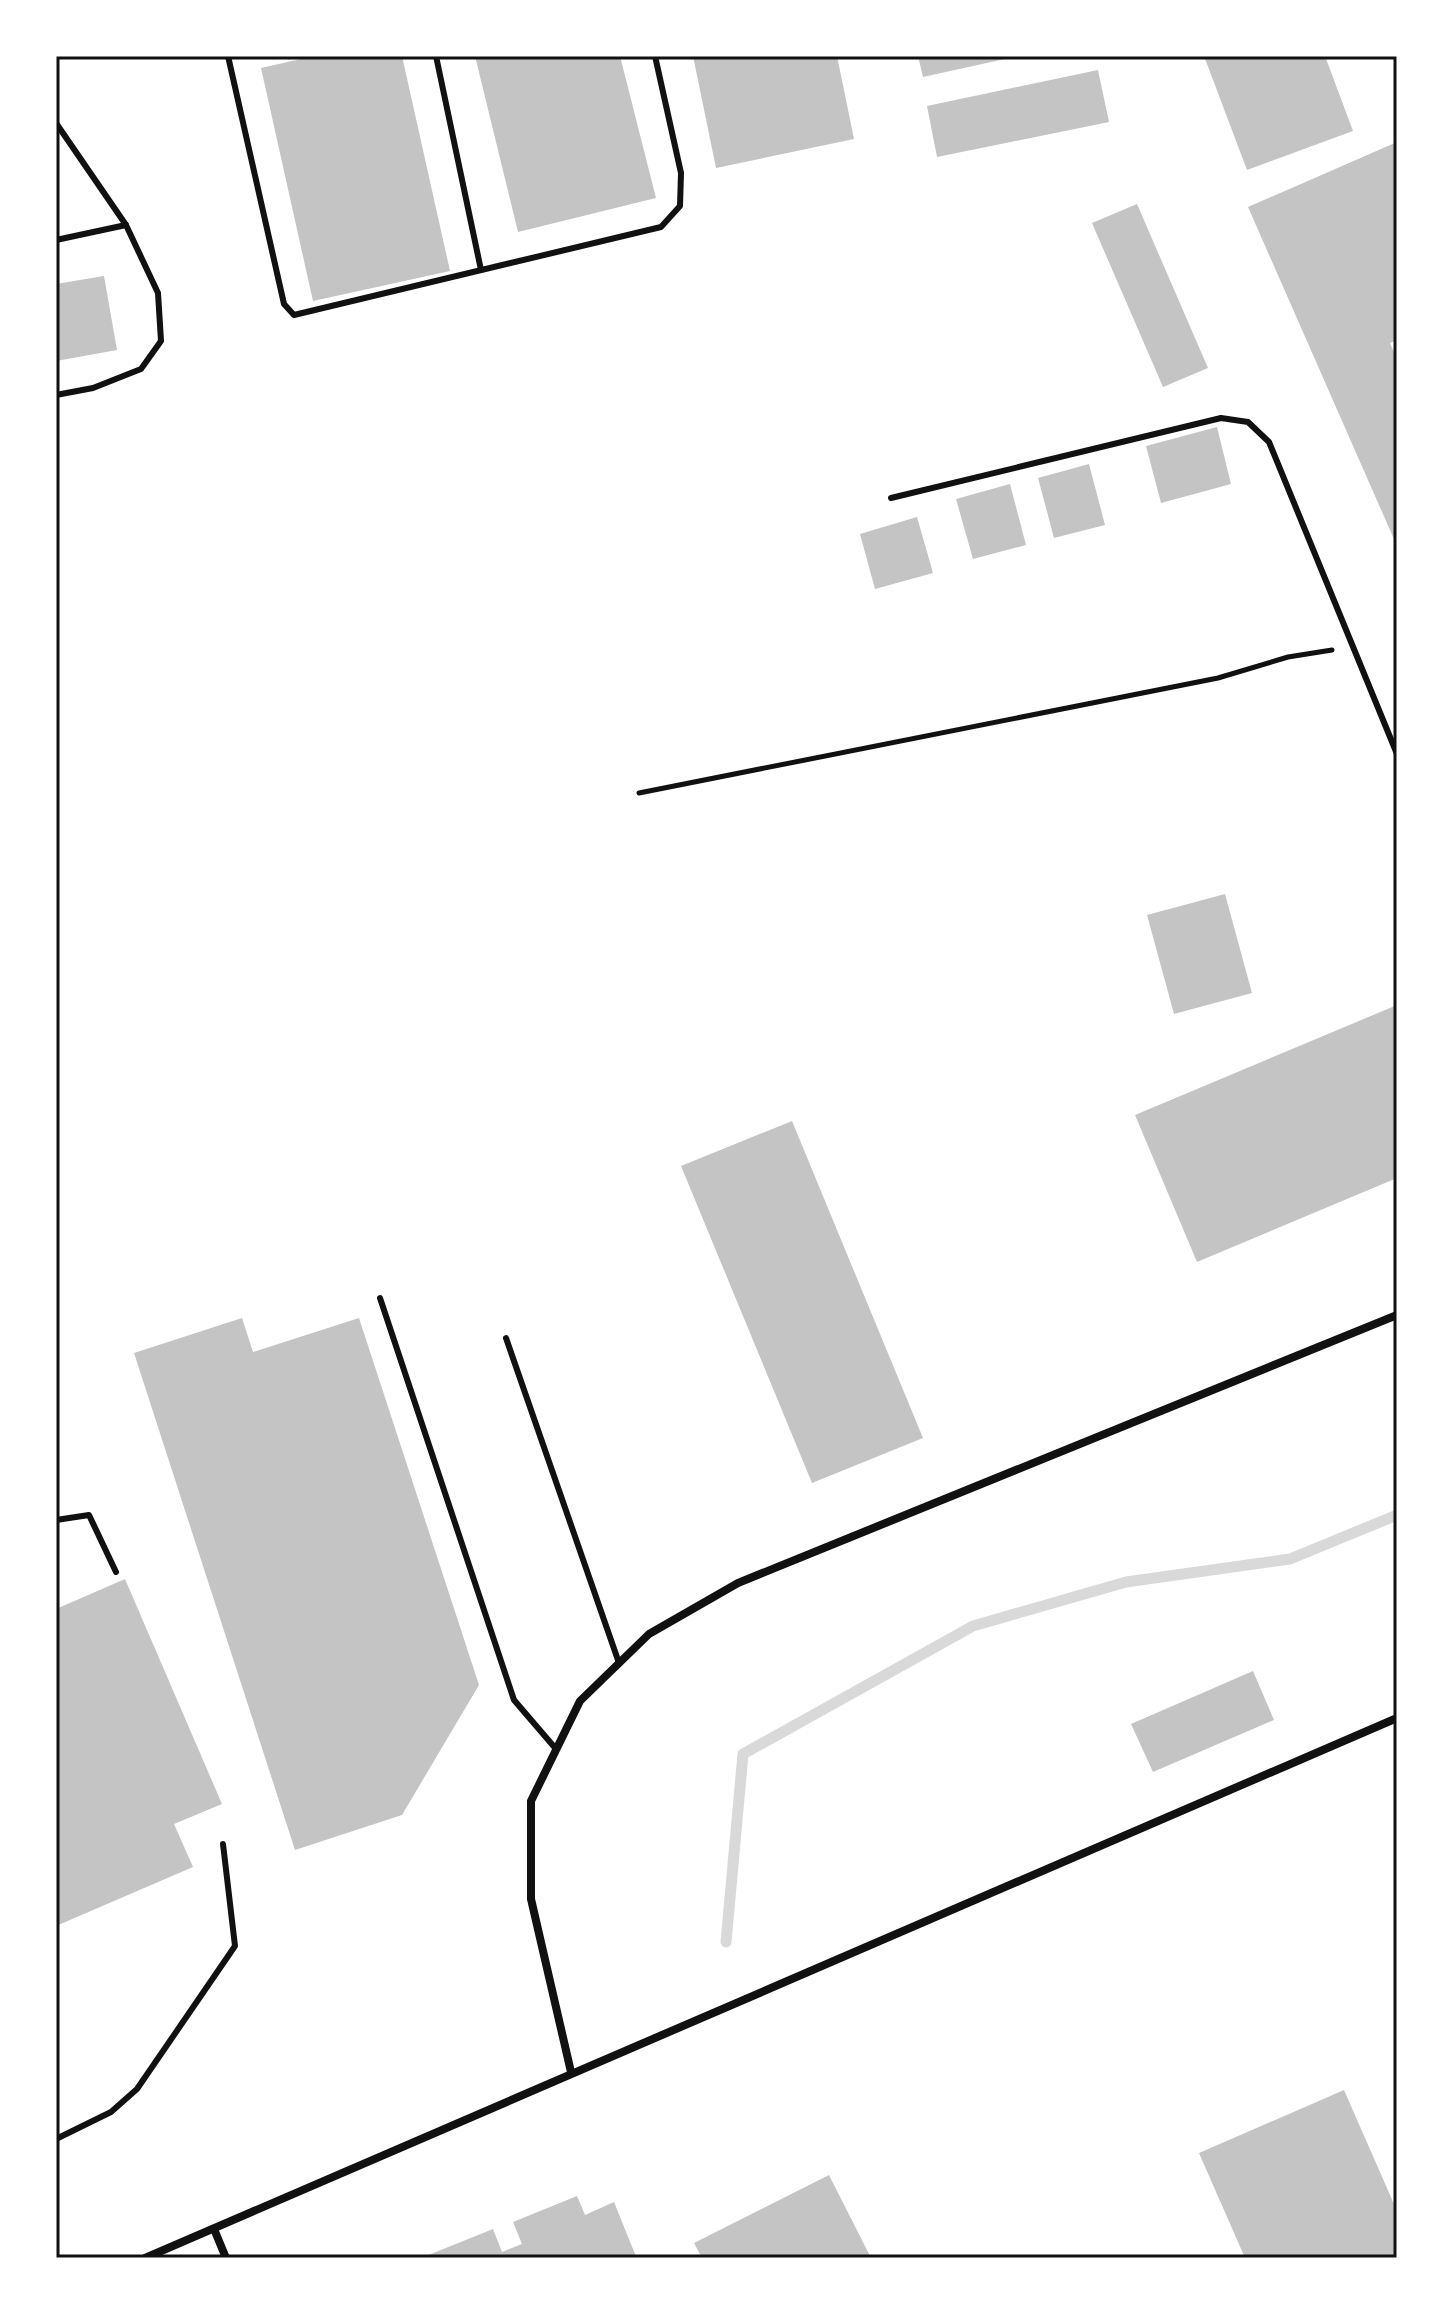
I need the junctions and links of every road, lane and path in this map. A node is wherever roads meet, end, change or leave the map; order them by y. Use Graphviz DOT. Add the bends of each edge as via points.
graph roads {
  1 [pos="228,56"];
  2 [pos="436,56"];
  3 [pos="655,56"];
  4 [pos="56,123"];
  5 [pos="126,225"];
  6 [pos="56,240"];
  7 [pos="481,270"];
  8 [pos="56,395"];
  9 [pos="891,498"];
  10 [pos="1353,647"];
  11 [pos="1397,754"];
  12 [pos="639,793"];
  13 [pos="380,1298"];
  14 [pos="1397,1315"];
  15 [pos="506,1338"];
  16 [pos="56,1520"];
  17 [pos="116,1572"];
  18 [pos="619,1663"];
  19 [pos="1397,1718"];
  20 [pos="556,1749"];
  21 [pos="223,1844"];
  22 [pos="571,2072"];
  23 [pos="56,2139"];
  24 [pos="214,2229"];
  25 [pos="145,2258"];
  26 [pos="226,2258"];
  1 -- 7 [label="lane" via="284,304 294,315"];
  2 -- 7 [label="lane"];
  3 -- 7 [label="lane" via="681,173 680,206 661,227"];
  4 -- 5 [label="lane"];
  5 -- 6 [label="lane"];
  5 -- 8 [label="lane" via="158,293 161,341 141,369 93,388"];
  9 -- 10 [label="lane" via="1221,418 1248,422 1269,442"];
  10 -- 11 [label="lane"];
  10 -- 12 [label="path"];
  13 -- 20 [label="lane" via="514,1700"];
  14 -- 18 [label="street" via="738,1583 649,1634"];
  15 -- 18 [label="lane"];
  16 -- 17 [label="lane" via="89,1515"];
  18 -- 20 [label="street" via="580,1701"];
  19 -- 22 [label="street"];
  20 -- 22 [label="street" via="531,1801 531,1899"];
  21 -- 23 [label="lane" via="235,1946 137,2089 111,2112"];
  22 -- 24 [label="street"];
  24 -- 25 [label="street"];
  24 -- 26 [label="street"];
}
